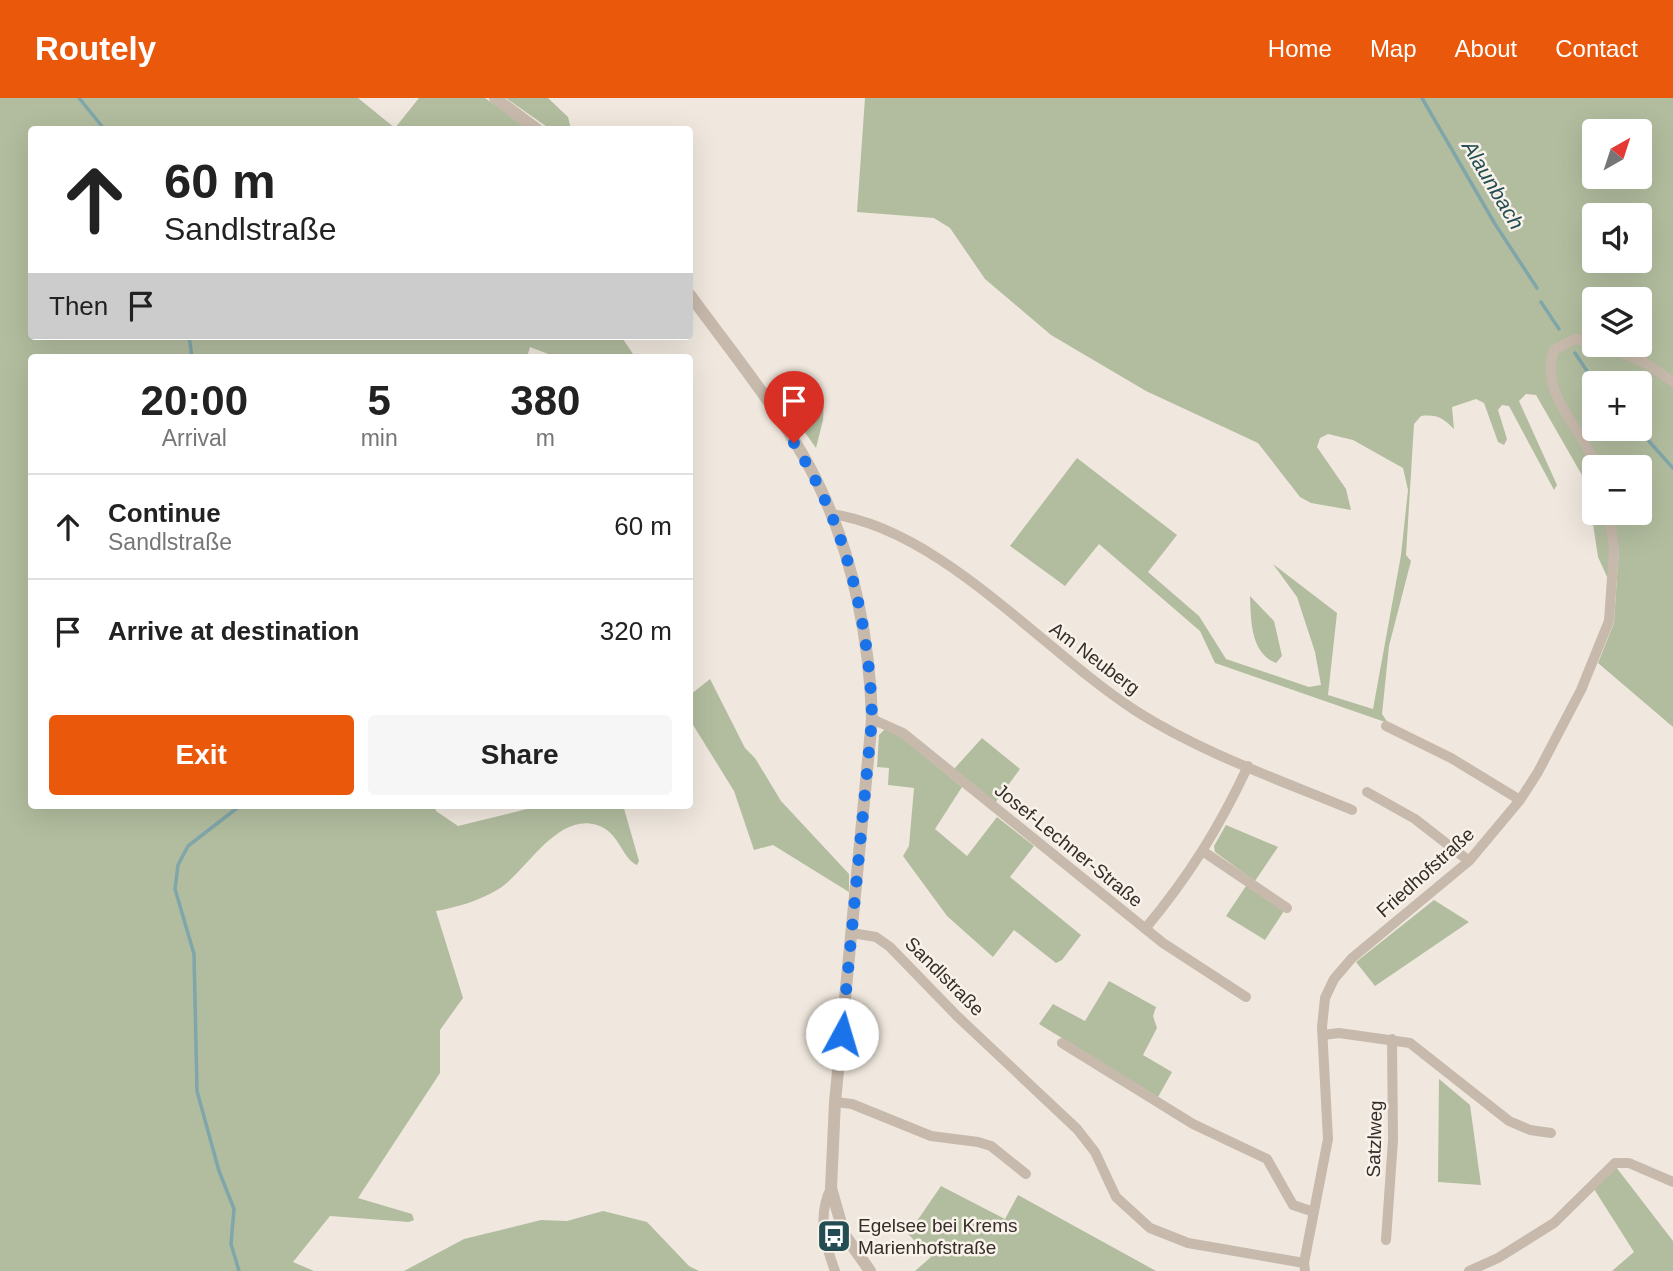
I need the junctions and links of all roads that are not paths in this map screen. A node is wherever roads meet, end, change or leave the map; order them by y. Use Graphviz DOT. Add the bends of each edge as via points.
graph roads {
  1 [pos="495,98"];
  2 [pos="533,126"];
  3 [pos="693,299"];
  4 [pos="1582,341"];
  5 [pos="1631,357"];
  6 [pos="1673,382"];
  7 [pos="1592,455"];
  8 [pos="831,514"];
  9 [pos="1611,525"];
  10 [pos="872,719"];
  11 [pos="1386,726"];
  12 [pos="1248,766"];
  13 [pos="1367,792"];
  14 [pos="1520,800"];
  15 [pos="1352,810"];
  16 [pos="1204,852"];
  17 [pos="1469,861"];
  18 [pos="1287,908"];
  19 [pos="1145,929"];
  20 [pos="852,933"];
  21 [pos="1246,997"];
  22 [pos="1323,1035"];
  23 [pos="1392,1039"];
  24 [pos="1062,1043"];
  25 [pos="835,1102"];
  26 [pos="1551,1133"];
  27 [pos="1027,1174"];
  28 [pos="1673,1182"];
  29 [pos="831,1188"];
  30 [pos="1314,1212"];
  31 [pos="1386,1240"];
  32 [pos="1304,1267"];
  33 [pos="835,1271"];
  34 [pos="870,1271"];
  35 [pos="1469,1271"];
  1 -- 2 [label="street"];
  3 -- 8 [label="street" via="808,465"];
  4 -- 7 [label="street" via="1554,350 1549,376"];
  5 -- 6 [label="street"];
  8 -- 10 [label="street" via="863,629"];
  8 -- 12 [label="street, Am Neuberg" via="872,523 913,543 1136,711"];
  9 -- 14 [label="street, Friedhofstraße" via="1614,549 1609,621 1581,690"];
  10 -- 19 [label="street, Josef-Lechner-Straße" via="903,733"];
  10 -- 20 [label="street"];
  11 -- 14 [label="street"];
  12 -- 15 [label="street, Am Neuberg"];
  12 -- 16 [label="street"];
  13 -- 17 [label="street" via="1415,819"];
  14 -- 17 [label="street, Friedhofstraße"];
  16 -- 18 [label="street"];
  16 -- 19 [label="street"];
  17 -- 22 [label="street, Friedhofstraße" via="1340,972 1325,998"];
  19 -- 21 [label="street, Josef-Lechner-Straße"];
  20 -- 25 [label="street"];
  20 -- 32 [label="street, Sandlstraße" via="876,937 890,947 1077,1129 1095,1152 1116,1197 1150,1228 1188,1243"];
  22 -- 23 [label="street"];
  22 -- 30 [label="street, Friedhofstraße" via="1328,1139"];
  23 -- 26 [label="street" via="1421,1049 1509,1121"];
  23 -- 31 [label="street, Satzlweg" via="1393,1140"];
  24 -- 30 [label="street" via="1193,1124 1267,1158 1293,1205"];
  25 -- 27 [label="street" via="852,1104 930,1136 991,1146"];
  25 -- 29 [label="street"];
  28 -- 35 [label="street" via="1629,1163 1615,1163 1555,1223"];
  29 -- 33 [label="street" via="825,1199 824,1232"];
  29 -- 34 [label="street" via="844,1234"];
  30 -- 32 [label="street, Friedhofstraße"];
}
